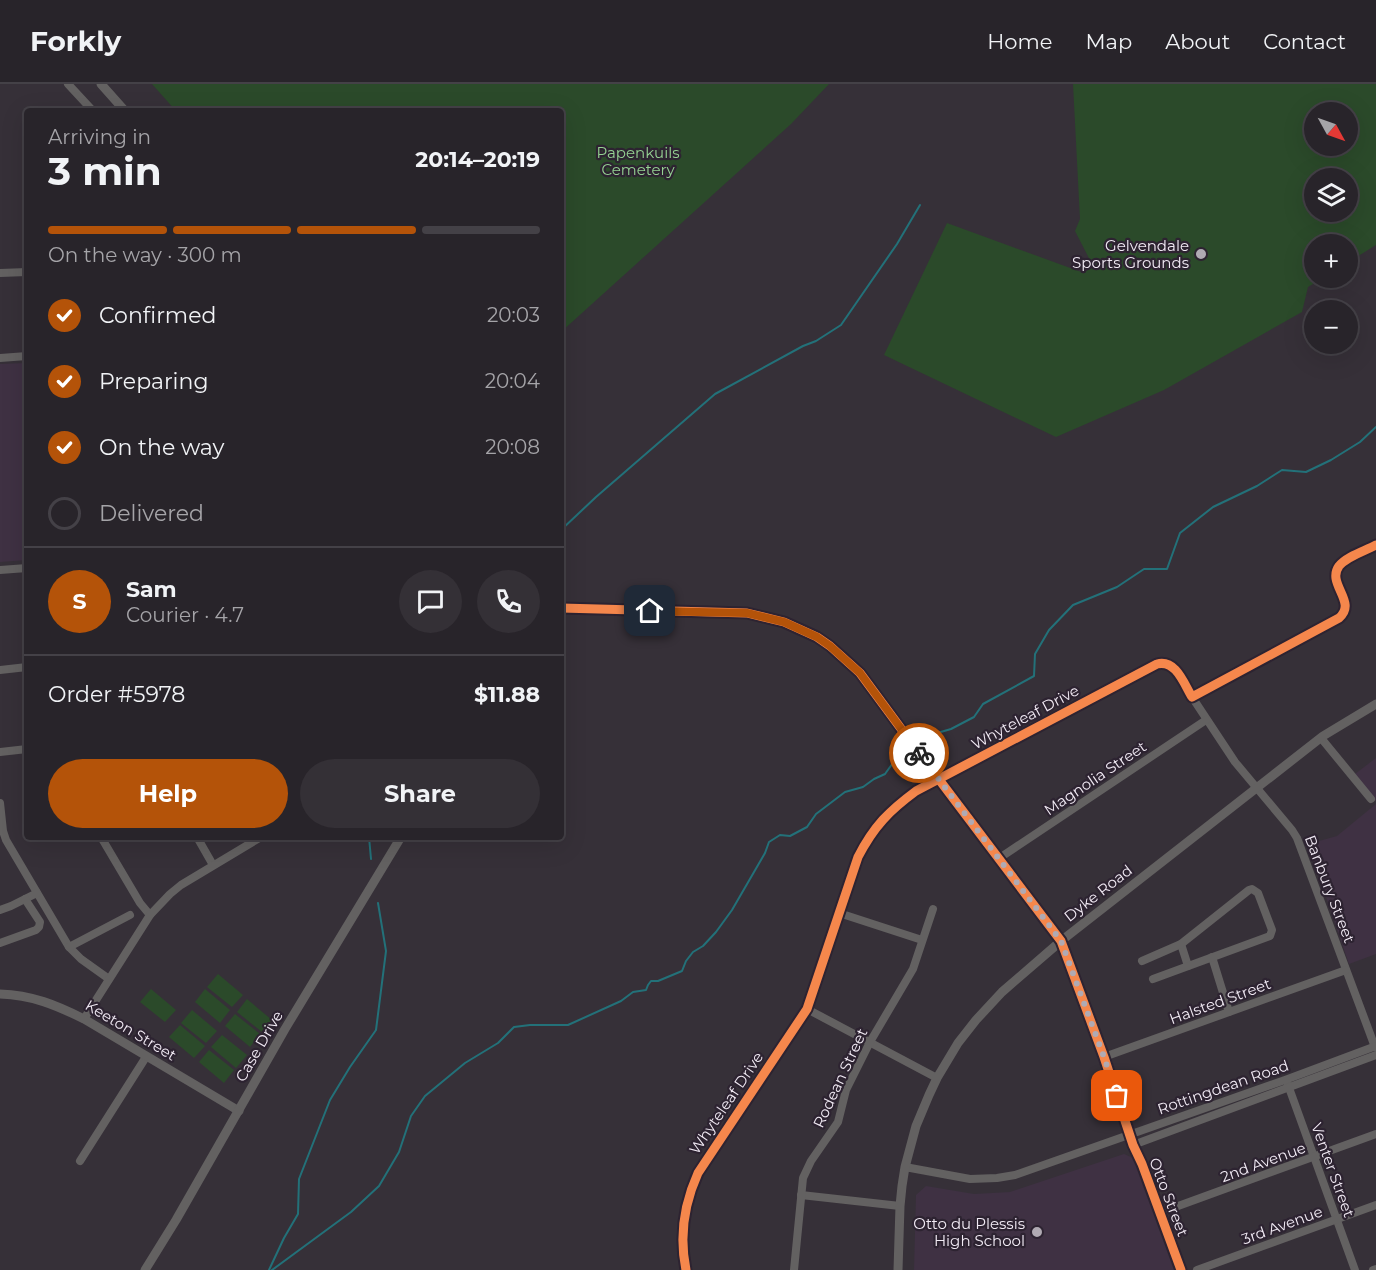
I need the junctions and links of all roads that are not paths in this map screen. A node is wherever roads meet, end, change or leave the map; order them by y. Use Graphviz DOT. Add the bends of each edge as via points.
graph roads {
  1 [pos="68,84"];
  2 [pos="101,84"];
  3 [pos="90,108"];
  4 [pos="122,108"];
  5 [pos="24,272"];
  6 [pos="0,273"];
  7 [pos="24,357"];
  8 [pos="0,358"];
  9 [pos="1376,545"];
  10 [pos="24,568"];
  11 [pos="0,570"];
  12 [pos="564,608"];
  13 [pos="24,667"];
  14 [pos="0,670"];
  15 [pos="1192,697"];
  16 [pos="1376,704"];
  17 [pos="1206,720"];
  18 [pos="1321,738"];
  19 [pos="24,750"];
  20 [pos="0,752"];
  21 [pos="938,779"];
  22 [pos="1258,788"];
  23 [pos="1371,800"];
  24 [pos="0,803"];
  25 [pos="103,840"];
  26 [pos="199,840"];
  27 [pos="256,840"];
  28 [pos="399,840"];
  29 [pos="998,859"];
  30 [pos="213,866"];
  31 [pos="37,892"];
  32 [pos="25,899"];
  33 [pos="933,909"];
  34 [pos="0,910"];
  35 [pos="839,913"];
  36 [pos="130,915"];
  37 [pos="150,915"];
  38 [pos="922,940"];
  39 [pos="1061,941"];
  40 [pos="0,944"];
  41 [pos="1181,944"];
  42 [pos="69,947"];
  43 [pos="1212,957"];
  44 [pos="1142,961"];
  45 [pos="1188,966"];
  46 [pos="1346,970"];
  47 [pos="109,979"];
  48 [pos="1153,979"];
  49 [pos="0,994"];
  50 [pos="807,1009"];
  51 [pos="1229,1012"];
  52 [pos="84,1019"];
  53 [pos="870,1042"];
  54 [pos="1376,1049"];
  55 [pos="146,1057"];
  56 [pos="1104,1057"];
  57 [pos="937,1078"];
  58 [pos="1287,1084"];
  59 [pos="239,1111"];
  60 [pos="1130,1134"];
  61 [pos="1376,1134"];
  62 [pos="1132,1145"];
  63 [pos="1314,1158"];
  64 [pos="80,1161"];
  65 [pos="905,1167"];
  66 [pos="801,1195"];
  67 [pos="1376,1205"];
  68 [pos="900,1206"];
  69 [pos="1159,1213"];
  70 [pos="1337,1220"];
  71 [pos="145,1270"];
  72 [pos="686,1270"];
  73 [pos="794,1270"];
  74 [pos="897,1270"];
  75 [pos="1181,1270"];
  76 [pos="1197,1270"];
  77 [pos="1354,1270"];
  1 -- 3 [label="street"];
  2 -- 4 [label="street"];
  5 -- 6 [label="street"];
  7 -- 8 [label="street"];
  9 -- 15 [label="street" via="1337,570 1335,579 1346,606 1343,615"];
  10 -- 11 [label="street"];
  12 -- 21 [label="street" via="747,613 784,622 817,637 860,673"];
  13 -- 14 [label="street"];
  15 -- 17 [label="street, Banbury Street"];
  15 -- 21 [label="street, Whyteleaf Drive" via="1174,668 1161,663"];
  16 -- 18 [label="street, Dyke Road"];
  17 -- 22 [label="street, Banbury Street"];
  17 -- 29 [label="street, Magnolia Street"];
  18 -- 22 [label="street, Dyke Road"];
  18 -- 23 [label="street"];
  19 -- 20 [label="street"];
  21 -- 29 [label="street"];
  21 -- 35 [label="street, Whyteleaf Drive" via="894,807 874,830 858,857"];
  22 -- 39 [label="street, Dyke Road"];
  22 -- 46 [label="street, Banbury Street" via="1301,847"];
  24 -- 31 [label="street" via="6,840"];
  25 -- 37 [label="street"];
  26 -- 30 [label="street"];
  27 -- 30 [label="street"];
  28 -- 59 [label="street, Case Drive"];
  29 -- 39 [label="street"];
  30 -- 37 [label="street" via="175,890"];
  31 -- 32 [label="street"];
  31 -- 42 [label="street"];
  32 -- 34 [label="street"];
  32 -- 40 [label="street" via="40,922 39,927"];
  33 -- 38 [label="street, Rodean Street"];
  35 -- 38 [label="street"];
  35 -- 50 [label="street, Whyteleaf Drive"];
  36 -- 42 [label="street"];
  37 -- 47 [label="street"];
  38 -- 53 [label="street, Rodean Street" via="911,974"];
  39 -- 56 [label="street, Otto Street"];
  39 -- 57 [label="street, Dyke Road" via="991,1002 964,1034"];
  41 -- 43 [label="street" via="1249,890 1257,892 1271,935"];
  41 -- 44 [label="street"];
  41 -- 45 [label="street"];
  42 -- 47 [label="street"];
  43 -- 45 [label="street"];
  43 -- 51 [label="street"];
  45 -- 48 [label="street"];
  46 -- 51 [label="street, Halsted Street"];
  46 -- 54 [label="street, Banbury Street"];
  47 -- 52 [label="street"];
  49 -- 52 [label="street, Keeton Street" via="41,999"];
  50 -- 53 [label="street"];
  50 -- 72 [label="street, Whyteleaf Drive" via="698,1173 684,1218"];
  51 -- 56 [label="street, Halsted Street"];
  52 -- 55 [label="street, Keeton Street"];
  53 -- 57 [label="street"];
  53 -- 66 [label="street, Rodean Street" via="846,1090 838,1122 803,1178"];
  54 -- 58 [label="street, Rottingdean Road"];
  55 -- 59 [label="street, Keeton Street"];
  55 -- 64 [label="street"];
  56 -- 60 [label="street, Otto Street"];
  57 -- 65 [label="street, Dyke Road" via="919,1119"];
  58 -- 60 [label="street, Rottingdean Road"];
  58 -- 62 [label="street"];
  58 -- 63 [label="street, Venter Street"];
  59 -- 71 [label="street, Case Drive"];
  60 -- 62 [label="street, Otto Street"];
  60 -- 65 [label="street, Rottingdean Road" via="1025,1172 997,1178 970,1179"];
  61 -- 63 [label="street, 2nd Avenue"];
  62 -- 69 [label="street, Otto Street"];
  63 -- 69 [label="street, 2nd Avenue"];
  63 -- 70 [label="street, Venter Street"];
  65 -- 68 [label="street, Dyke Road"];
  66 -- 68 [label="street"];
  66 -- 73 [label="street, Rodean Street"];
  67 -- 70 [label="street, 3rd Avenue"];
  68 -- 74 [label="street, Dyke Road"];
  69 -- 75 [label="street, Otto Street"];
  70 -- 76 [label="street, 3rd Avenue"];
  70 -- 77 [label="street, Venter Street"];
}
